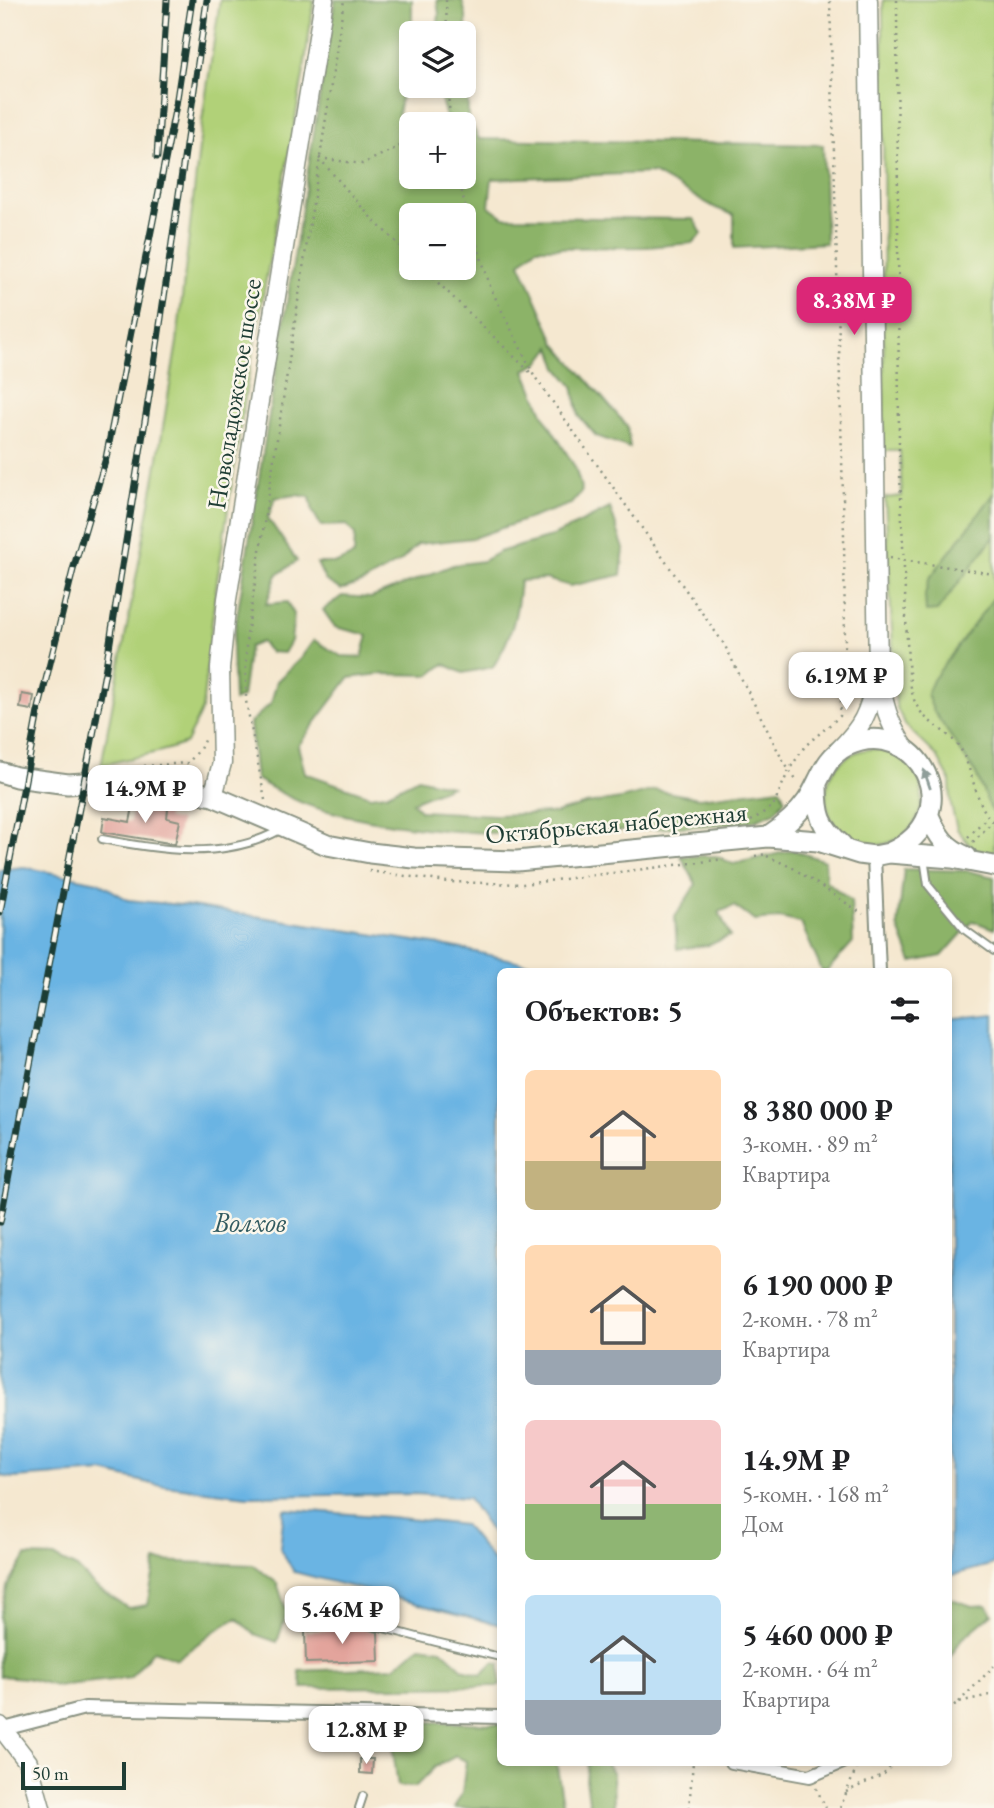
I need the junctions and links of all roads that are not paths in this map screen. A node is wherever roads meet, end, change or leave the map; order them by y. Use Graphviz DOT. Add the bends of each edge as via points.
graph roads {
  1 [pos="324,0"];
  2 [pos="868,0"];
  3 [pos="878,674"];
  4 [pos="905,748"];
  5 [pos="830,759"];
  6 [pos="0,772"];
  7 [pos="813,792"];
  8 [pos="213,796"];
  9 [pos="929,816"];
  10 [pos="284,828"];
  11 [pos="102,839"];
  12 [pos="768,847"];
  13 [pos="845,848"];
  14 [pos="882,854"];
  15 [pos="975,855"];
  16 [pos="923,856"];
  17 [pos="994,951"];
  18 [pos="879,968"];
  19 [pos="301,1606"];
  20 [pos="497,1656"];
  21 [pos="497,1717"];
  22 [pos="2,1728"];
  23 [pos="754,1766"];
  24 [pos="834,1766"];
  25 [pos="363,1796"];
  26 [pos="41,1808"];
  27 [pos="359,1808"];
  1 -- 8 [label="main road, Новоладожское шоссе" via="227,599 220,668 222,763"];
  2 -- 3 [label="main road"];
  3 -- 4 [label="main road" via="891,727"];
  3 -- 5 [label="main road" via="858,731"];
  4 -- 5 [label="main road" via="886,740 865,740 846,746"];
  9 -- 4 [label="main road, one-way" via="928,778"];
  5 -- 7 [label="main road"];
  6 -- 8 [label="main road, Октябрьская набережная" via="68,784 158,785"];
  7 -- 12 [label="main road"];
  7 -- 13 [label="main road" via="827,832"];
  8 -- 10 [label="main road, Октябрьская набережная"];
  9 -- 14 [label="main road" via="906,846"];
  9 -- 15 [label="main road" via="951,849"];
  10 -- 11 [label="lane" via="245,845 182,852"];
  10 -- 12 [label="main road, Октябрьская набережная" via="327,845 370,853 462,860"];
  12 -- 13 [label="main road, Октябрьская набережная" via="818,841"];
  13 -- 14 [label="main road, Октябрьская набережная" via="859,854"];
  14 -- 16 [label="main road, Октябрьская набережная"];
  14 -- 18 [label="street"];
  15 -- 16 [label="main road, Октябрьская набережная"];
  16 -- 17 [label="lane" via="928,885 965,930"];
  19 -- 20 [label="lane"];
  21 -- 22 [label="street" via="85,1708"];
  22 -- 26 [label="main road" via="28,1762"];
  23 -- 24 [label="street" via="810,1776"];
  25 -- 27 [label="lane"];
}
